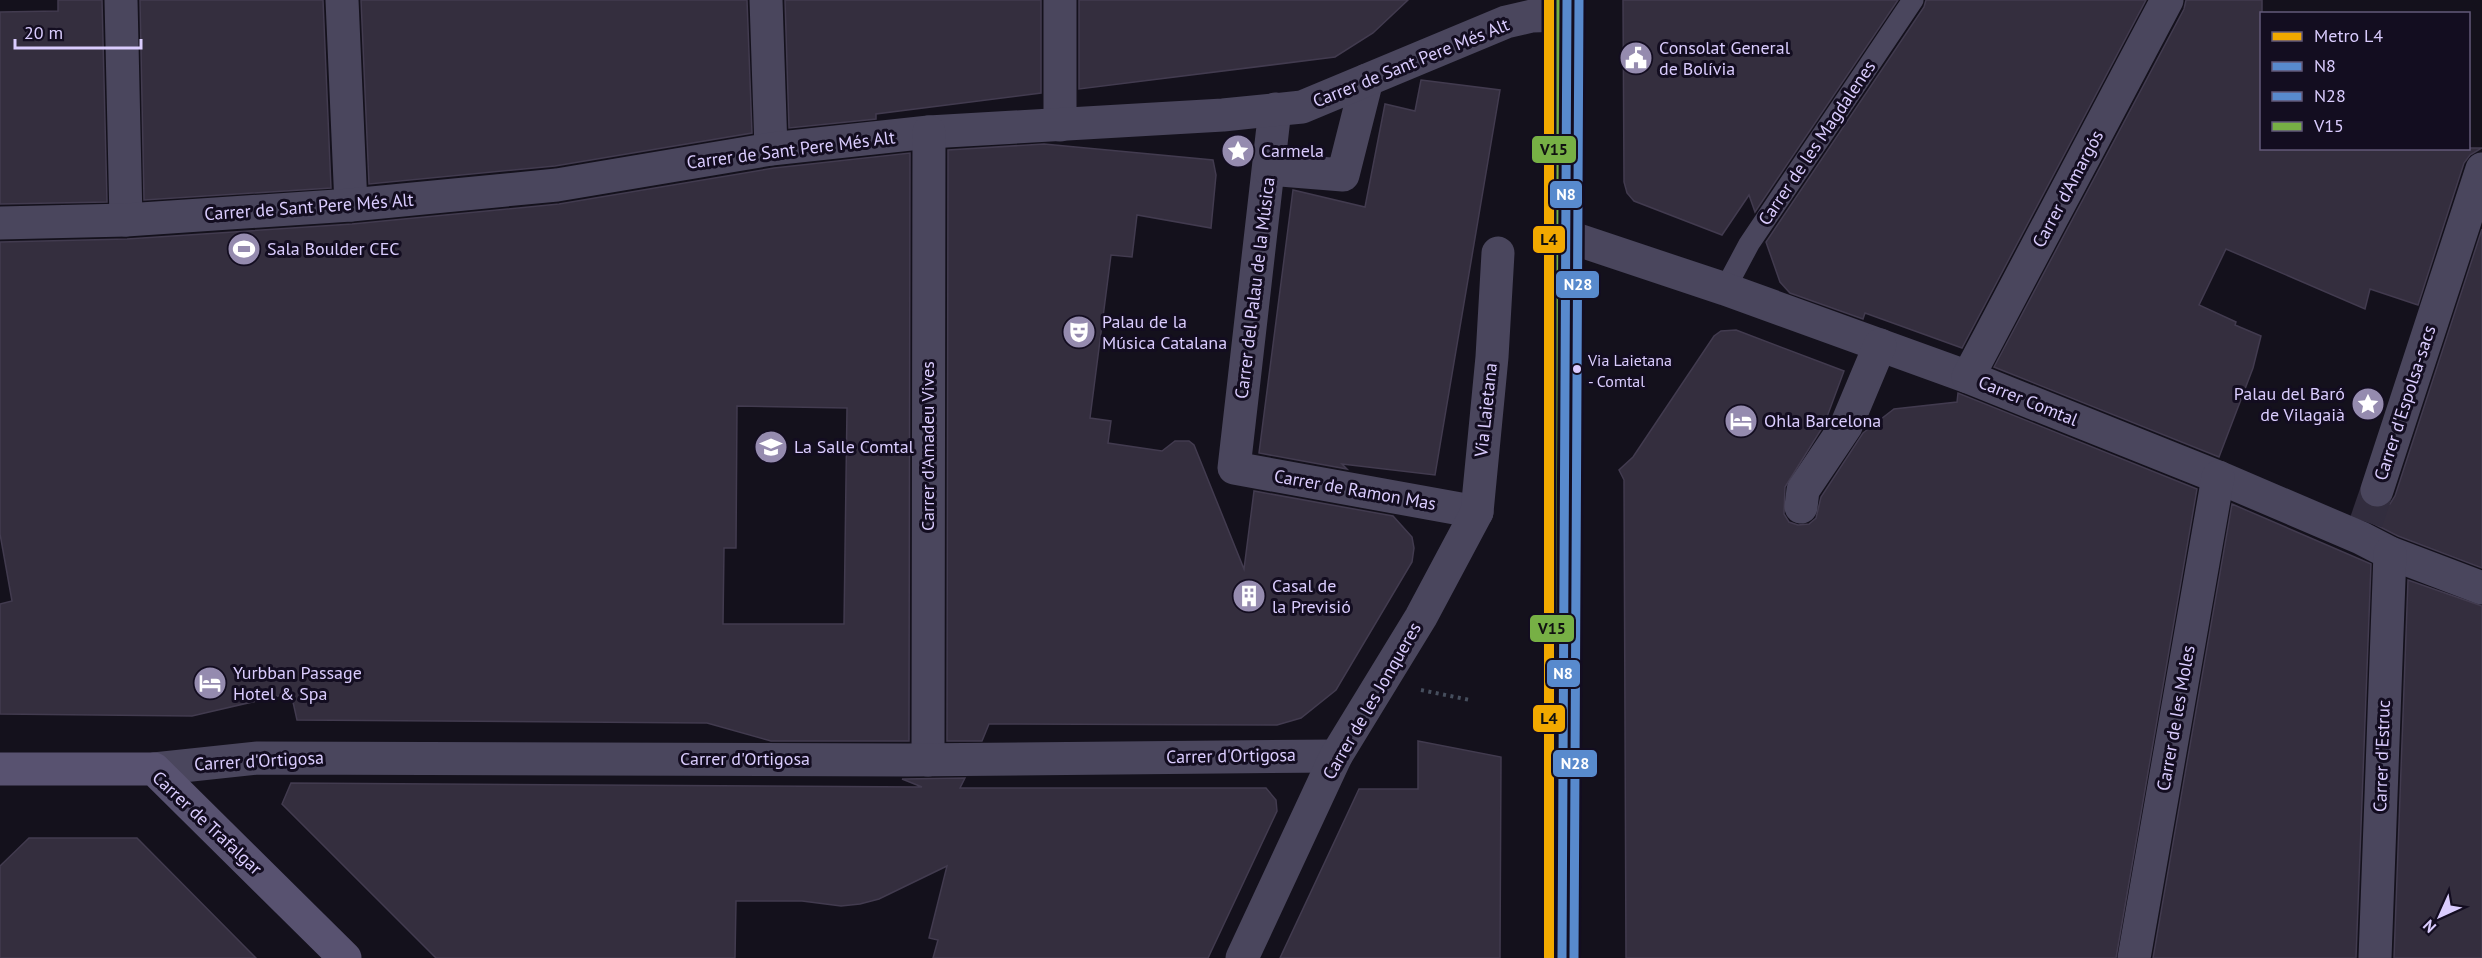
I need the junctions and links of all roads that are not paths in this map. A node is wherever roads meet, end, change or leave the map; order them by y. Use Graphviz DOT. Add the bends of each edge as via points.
graph roads {
  1 [pos="121,0"];
  2 [pos="342,0"];
  3 [pos="766,0"];
  4 [pos="1060,0"];
  5 [pos="1913,0"];
  6 [pos="2167,0"];
  7 [pos="1567,7"];
  8 [pos="1367,80"];
  9 [pos="1275,109"];
  10 [pos="1060,125"];
  11 [pos="929,132"];
  12 [pos="771,149"];
  13 [pos="1269,169"];
  14 [pos="2482,169"];
  15 [pos="351,205"];
  16 [pos="126,220"];
  17 [pos="0,223"];
  18 [pos="1566,236"];
  19 [pos="1498,253"];
  20 [pos="1725,289"];
  21 [pos="1880,345"];
  22 [pos="1968,377"];
  23 [pos="1234,468"];
  24 [pos="2218,477"];
  25 [pos="2377,490"];
  26 [pos="1801,507"];
  27 [pos="1477,512"];
  28 [pos="2390,553"];
  29 [pos="2482,588"];
  30 [pos="1336,756"];
  31 [pos="928,760"];
  32 [pos="0,769"];
  33 [pos="154,769"];
  34 [pos="345,958"];
  35 [pos="1242,958"];
  36 [pos="1562,958"];
  37 [pos="2134,958"];
  38 [pos="2375,958"];
  1 -- 16 [label="street"];
  2 -- 15 [label="street"];
  3 -- 12 [label="street"];
  4 -- 10 [label="street"];
  5 -- 20 [label="lane, Carrer de les Magdalenes" via="1749,244"];
  6 -- 22 [label="street, Carrer d'Amargós"];
  7 -- 8 [label="street, Carrer de Sant Pere Més Alt" via="1506,22"];
  7 -- 18 [label="main road"];
  8 -- 9 [label="street, Carrer de Sant Pere Més Alt" via="1302,107"];
  8 -- 13 [label="street" via="1343,175"];
  9 -- 10 [label="street, Carrer de Sant Pere Més Alt"];
  9 -- 13 [label="street, Carrer del Palau de la Música"];
  10 -- 11 [label="street, Carrer de Sant Pere Més Alt"];
  11 -- 12 [label="street, Carrer de Sant Pere Més Alt"];
  11 -- 31 [label="street, Carrer d'Amadeu Vives"];
  12 -- 15 [label="street, Carrer de Sant Pere Més Alt" via="557,185"];
  13 -- 23 [label="street, Carrer del Palau de la Música"];
  14 -- 25 [label="street, Carrer d'Espolsa-sacs"];
  15 -- 16 [label="street, Carrer de Sant Pere Més Alt"];
  16 -- 17 [label="street, Carrer de Sant Pere Més Alt"];
  18 -- 20 [label="street, Carrer Comtal"];
  18 -- 36 [label="main road"];
  19 -- 27 [label="street, Via Laietana" via="1508,310"];
  20 -- 21 [label="street, Carrer Comtal"];
  21 -- 22 [label="street, Carrer Comtal"];
  21 -- 26 [label="street" via="1846,426 1803,490"];
  22 -- 24 [label="street, Carrer Comtal"];
  23 -- 27 [label="street, Carrer de Ramon Mas"];
  24 -- 28 [label="street, Carrer Comtal" via="2364,530"];
  24 -- 37 [label="street, Carrer de les Moles"];
  27 -- 30 [label="street, Carrer de les Jonqueres" via="1420,617"];
  28 -- 29 [label="street, Carrer Comtal"];
  28 -- 38 [label="street, Carrer d'Estruc"];
  30 -- 31 [label="street, Carrer d'Ortigosa"];
  30 -- 35 [label="street, Carrer de les Jonqueres"];
  31 -- 33 [label="street, Carrer d'Ortigosa" via="258,758"];
  32 -- 33 [label="main road, Carrer de Trafalgar"];
  33 -- 34 [label="main road, Carrer de Trafalgar"];
}
